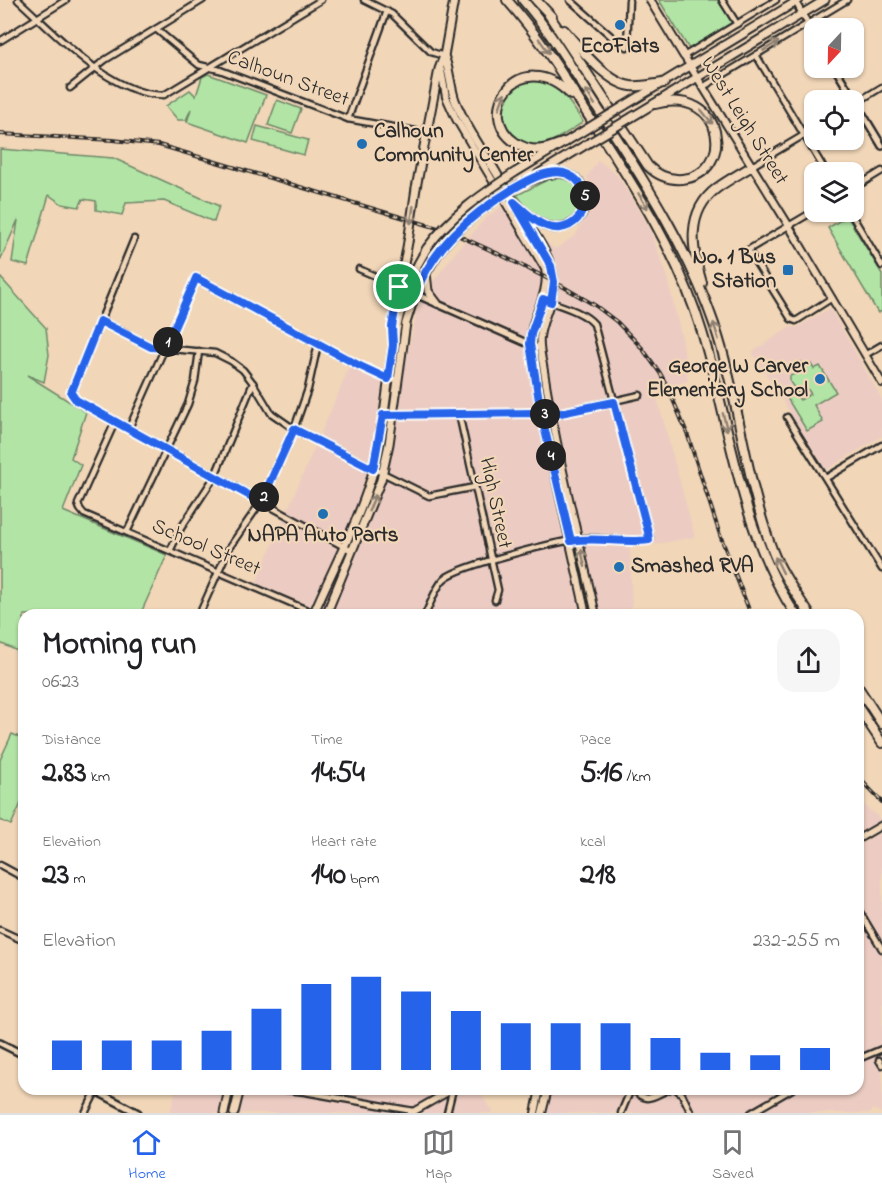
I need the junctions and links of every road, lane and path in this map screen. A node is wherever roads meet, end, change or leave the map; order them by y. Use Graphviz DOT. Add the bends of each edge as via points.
graph roads {
  1 [pos="18,0"];
  2 [pos="66,0"];
  3 [pos="203,0"];
  4 [pos="321,0"];
  5 [pos="364,0"];
  6 [pos="453,0"];
  7 [pos="507,0"];
  8 [pos="523,0"];
  9 [pos="536,0"];
  10 [pos="570,0"];
  11 [pos="629,0"];
  12 [pos="650,0"];
  13 [pos="722,0"];
  14 [pos="776,0"];
  15 [pos="825,0"];
  16 [pos="848,0"];
  17 [pos="796,1"];
  18 [pos="387,11"];
  19 [pos="802,14"];
  20 [pos="549,15"];
  21 [pos="38,18"];
  22 [pos="805,18"];
  23 [pos="817,18"];
  24 [pos="737,24"];
  25 [pos="804,25"];
  26 [pos="156,29"];
  27 [pos="0,41"];
  28 [pos="756,55"];
  29 [pos="684,56"];
  30 [pos="442,59"];
  31 [pos="691,67"];
  32 [pos="94,68"];
  33 [pos="209,69"];
  34 [pos="697,77"];
  35 [pos="664,83"];
  36 [pos="703,87"];
  37 [pos="882,87"];
  38 [pos="70,88"];
  39 [pos="864,98"];
  40 [pos="655,104"];
  41 [pos="582,106"];
  42 [pos="864,117"];
  43 [pos="348,119"];
  44 [pos="427,133"];
  45 [pos="804,135"];
  46 [pos="565,142"];
  47 [pos="882,146"];
  48 [pos="752,166"];
  49 [pos="882,171"];
  50 [pos="864,182"];
  51 [pos="523,183"];
  52 [pos="514,202"];
  53 [pos="804,217"];
  54 [pos="855,222"];
  55 [pos="789,226"];
  56 [pos="134,239"];
  57 [pos="882,266"];
  58 [pos="359,268"];
  59 [pos="426,271"];
  60 [pos="403,288"];
  61 [pos="703,293"];
  62 [pos="415,294"];
  63 [pos="832,298"];
  64 [pos="543,299"];
  65 [pos="551,302"];
  66 [pos="437,303"];
  67 [pos="100,321"];
  68 [pos="318,344"];
  69 [pos="530,344"];
  70 [pos="882,345"];
  71 [pos="165,348"];
  72 [pos="540,348"];
  73 [pos="199,351"];
  74 [pos="866,355"];
  75 [pos="388,379"];
  76 [pos="398,380"];
  77 [pos="253,383"];
  78 [pos="882,383"];
  79 [pos="640,395"];
  80 [pos="614,402"];
  81 [pos="541,413"];
  82 [pos="459,414"];
  83 [pos="383,415"];
  84 [pos="393,415"];
  85 [pos="551,415"];
  86 [pos="787,417"];
  87 [pos="115,422"];
  88 [pos="129,428"];
  89 [pos="294,429"];
  90 [pos="882,445"];
  91 [pos="165,448"];
  92 [pos="373,469"];
  93 [pos="383,473"];
  94 [pos="215,476"];
  95 [pos="826,478"];
  96 [pos="475,487"];
  97 [pos="261,502"];
  98 [pos="128,532"];
  99 [pos="579,540"];
  100 [pos="571,541"];
  101 [pos="343,546"];
  102 [pos="170,551"];
  103 [pos="352,551"];
  104 [pos="491,560"];
  105 [pos="882,569"];
  106 [pos="218,571"];
  107 [pos="495,600"];
  108 [pos="202,609"];
  109 [pos="305,609"];
  110 [pos="318,609"];
  111 [pos="328,609"];
  112 [pos="428,609"];
  113 [pos="585,609"];
  114 [pos="595,609"];
  115 [pos="792,609"];
  116 [pos="806,609"];
  117 [pos="864,696"];
  118 [pos="864,716"];
  119 [pos="882,723"];
  120 [pos="882,743"];
  121 [pos="882,825"];
  122 [pos="864,836"];
  123 [pos="0,865"];
  124 [pos="18,875"];
  125 [pos="864,919"];
  126 [pos="0,930"];
  127 [pos="18,938"];
  128 [pos="882,949"];
  129 [pos="0,1043"];
  130 [pos="882,1049"];
  131 [pos="18,1052"];
  132 [pos="864,1056"];
  133 [pos="93,1095"];
  134 [pos="104,1095"];
  135 [pos="228,1095"];
  136 [pos="238,1095"];
  137 [pos="321,1095"];
  138 [pos="442,1095"];
  139 [pos="452,1095"];
  140 [pos="539,1095"];
  141 [pos="546,1095"];
  142 [pos="629,1095"];
  143 [pos="639,1095"];
  144 [pos="657,1095"];
  145 [pos="682,1095"];
  146 [pos="782,1095"];
  147 [pos="412,1112"];
  148 [pos="85,1113"];
  149 [pos="138,1113"];
  150 [pos="224,1113"];
  151 [pos="234,1113"];
  152 [pos="447,1113"];
  153 [pos="535,1113"];
  154 [pos="542,1113"];
  155 [pos="621,1113"];
  156 [pos="691,1113"];
  157 [pos="751,1113"];
  1 -- 21 [label="street"];
  2 -- 21 [label="street"];
  3 -- 26 [label="street"];
  4 -- 33 [label="street"];
  5 -- 18 [label="street"];
  6 -- 30 [label="main road"];
  7 -- 41 [label="highway, one-way" via="539,39"];
  61 -- 8 [label="highway, one-way" via="646,184 560,49"];
  9 -- 20 [label="highway"];
  10 -- 11 [label="street" via="627,47"];
  12 -- 29 [label="main road, West Leigh Street"];
  13 -- 24 [label="street"];
  14 -- 24 [label="street"];
  15 -- 19 [label="main road"];
  16 -- 23 [label="street"];
  17 -- 19 [label="street"];
  17 -- 31 [label="main road"];
  18 -- 30 [label="street"];
  18 -- 43 [label="street"];
  19 -- 22 [label="street"];
  19 -- 34 [label="main road"];
  20 -- 35 [label="highway" via="614,79 631,86"];
  40 -- 20 [label="highway, one-way" via="673,100 688,103 700,108 711,120 716,149 699,173 673,179 648,166"];
  21 -- 27 [label="street"];
  21 -- 32 [label="street"];
  24 -- 29 [label="street"];
  28 -- 25 [label="street, one-way"];
  26 -- 32 [label="street"];
  26 -- 33 [label="street, Calhoun Street"];
  28 -- 36 [label="street"];
  28 -- 45 [label="street"];
  29 -- 31 [label="main road, West Leigh Street"];
  30 -- 44 [label="main road"];
  30 -- 52 [label="main road" via="459,111"];
  30 -- 64 [label="main road" via="444,90 456,119 543,264"];
  31 -- 34 [label="main road, West Leigh Street"];
  31 -- 35 [label="main road"];
  32 -- 33 [label="street" via="124,86 153,96 164,96"];
  32 -- 38 [label="street"];
  33 -- 43 [label="street, Calhoun Street"];
  34 -- 36 [label="main road, West Leigh Street"];
  34 -- 40 [label="main road"];
  35 -- 46 [label="main road, bridge"];
  36 -- 48 [label="main road, West Leigh Street"];
  37 -- 39 [label="street"];
  40 -- 51 [label="main road, bridge"];
  46 -- 41 [label="highway, one-way" via="536,149 525,148 511,139 499,117 504,95 520,79 541,76 565,89"];
  41 -- 115 [label="highway, one-way" via="643,201 678,267 702,332 752,527 773,578"];
  42 -- 47 [label="street"];
  43 -- 44 [label="street, Calhoun Street"];
  44 -- 60 [label="main road, one-way, bridge"];
  45 -- 48 [label="street"];
  46 -- 60 [label="main road, bridge" via="465,207 427,248"];
  48 -- 55 [label="main road, West Leigh Street"];
  48 -- 61 [label="highway" via="708,196 696,219 693,245"];
  49 -- 50 [label="street"];
  51 -- 52 [label="main road" via="565,173 582,186 585,206 570,225 551,227"];
  51 -- 59 [label="main road, bridge" via="458,229"];
  52 -- 65 [label="main road" via="551,266"];
  53 -- 55 [label="street"];
  54 -- 57 [label="street"];
  55 -- 63 [label="main road, West Leigh Street"];
  55 -- 63 [label="street" via="748,250 791,319 796,321"];
  56 -- 67 [label="street"];
  58 -- 60 [label="street"];
  59 -- 62 [label="main road"];
  59 -- 66 [label="main road" via="428,291"];
  60 -- 62 [label="street"];
  60 -- 75 [label="main road" via="392,327"];
  116 -- 61 [label="highway, one-way" via="773,554 724,359"];
  62 -- 66 [label="street"];
  62 -- 76 [label="main road"];
  63 -- 74 [label="main road, West Leigh Street"];
  64 -- 65 [label="street"];
  64 -- 69 [label="main road"];
  65 -- 72 [label="main road"];
  65 -- 80 [label="street" via="592,322"];
  66 -- 69 [label="street"];
  67 -- 71 [label="street" via="151,347"];
  67 -- 87 [label="street" via="71,393 76,400"];
  68 -- 71 [label="street" via="196,278"];
  68 -- 75 [label="street"];
  68 -- 89 [label="street"];
  69 -- 72 [label="street"];
  69 -- 81 [label="main road"];
  70 -- 74 [label="street"];
  71 -- 73 [label="street"];
  71 -- 88 [label="street"];
  72 -- 85 [label="main road"];
  73 -- 77 [label="street" via="231,361"];
  73 -- 91 [label="street" via="188,404"];
  74 -- 78 [label="main road, West Leigh Street"];
  75 -- 76 [label="street"];
  75 -- 83 [label="main road"];
  76 -- 84 [label="main road"];
  77 -- 89 [label="street" via="271,413"];
  77 -- 94 [label="street"];
  79 -- 80 [label="street"];
  80 -- 85 [label="street"];
  80 -- 99 [label="street" via="649,540"];
  81 -- 82 [label="street"];
  81 -- 85 [label="street"];
  81 -- 100 [label="main road"];
  82 -- 84 [label="street"];
  82 -- 96 [label="street, High Street"];
  83 -- 84 [label="street"];
  83 -- 92 [label="main road"];
  84 -- 93 [label="main road"];
  85 -- 99 [label="main road"];
  86 -- 95 [label="street"];
  87 -- 88 [label="street"];
  87 -- 98 [label="street, School Street" via="78,504 84,514"];
  88 -- 91 [label="street"];
  89 -- 92 [label="street"];
  89 -- 97 [label="street"];
  90 -- 95 [label="street"];
  91 -- 94 [label="street"];
  91 -- 98 [label="street"];
  92 -- 93 [label="street"];
  92 -- 101 [label="main road"];
  93 -- 96 [label="street" via="431,496"];
  103 -- 93 [label="main road, one-way"];
  94 -- 97 [label="street"];
  94 -- 102 [label="street"];
  95 -- 105 [label="street"];
  96 -- 104 [label="street, High Street"];
  97 -- 101 [label="street"];
  97 -- 106 [label="street"];
  98 -- 102 [label="street, School Street"];
  99 -- 100 [label="street"];
  114 -- 99 [label="main road, one-way"];
  100 -- 104 [label="street"];
  100 -- 113 [label="main road"];
  101 -- 103 [label="street"];
  101 -- 110 [label="main road"];
  102 -- 106 [label="street, School Street"];
  103 -- 111 [label="main road"];
  104 -- 107 [label="street, High Street" via="498,590"];
  104 -- 112 [label="street" via="447,577"];
  106 -- 108 [label="street"];
  106 -- 109 [label="street, School Street"];
  117 -- 119 [label="highway"];
  118 -- 120 [label="highway"];
  121 -- 122 [label="main road"];
  123 -- 124 [label="street"];
  125 -- 128 [label="street"];
  126 -- 127 [label="street"];
  129 -- 131 [label="street"];
  130 -- 132 [label="street"];
  133 -- 148 [label="street"];
  134 -- 149 [label="street"];
  135 -- 150 [label="main road"];
  136 -- 151 [label="main road"];
  137 -- 147 [label="street"];
  138 -- 147 [label="main road"];
  139 -- 152 [label="street"];
  140 -- 153 [label="main road"];
  141 -- 154 [label="main road"];
  142 -- 155 [label="street"];
  143 -- 144 [label="street" via="648,1099"];
  145 -- 156 [label="street"];
  146 -- 157 [label="street"];
}
